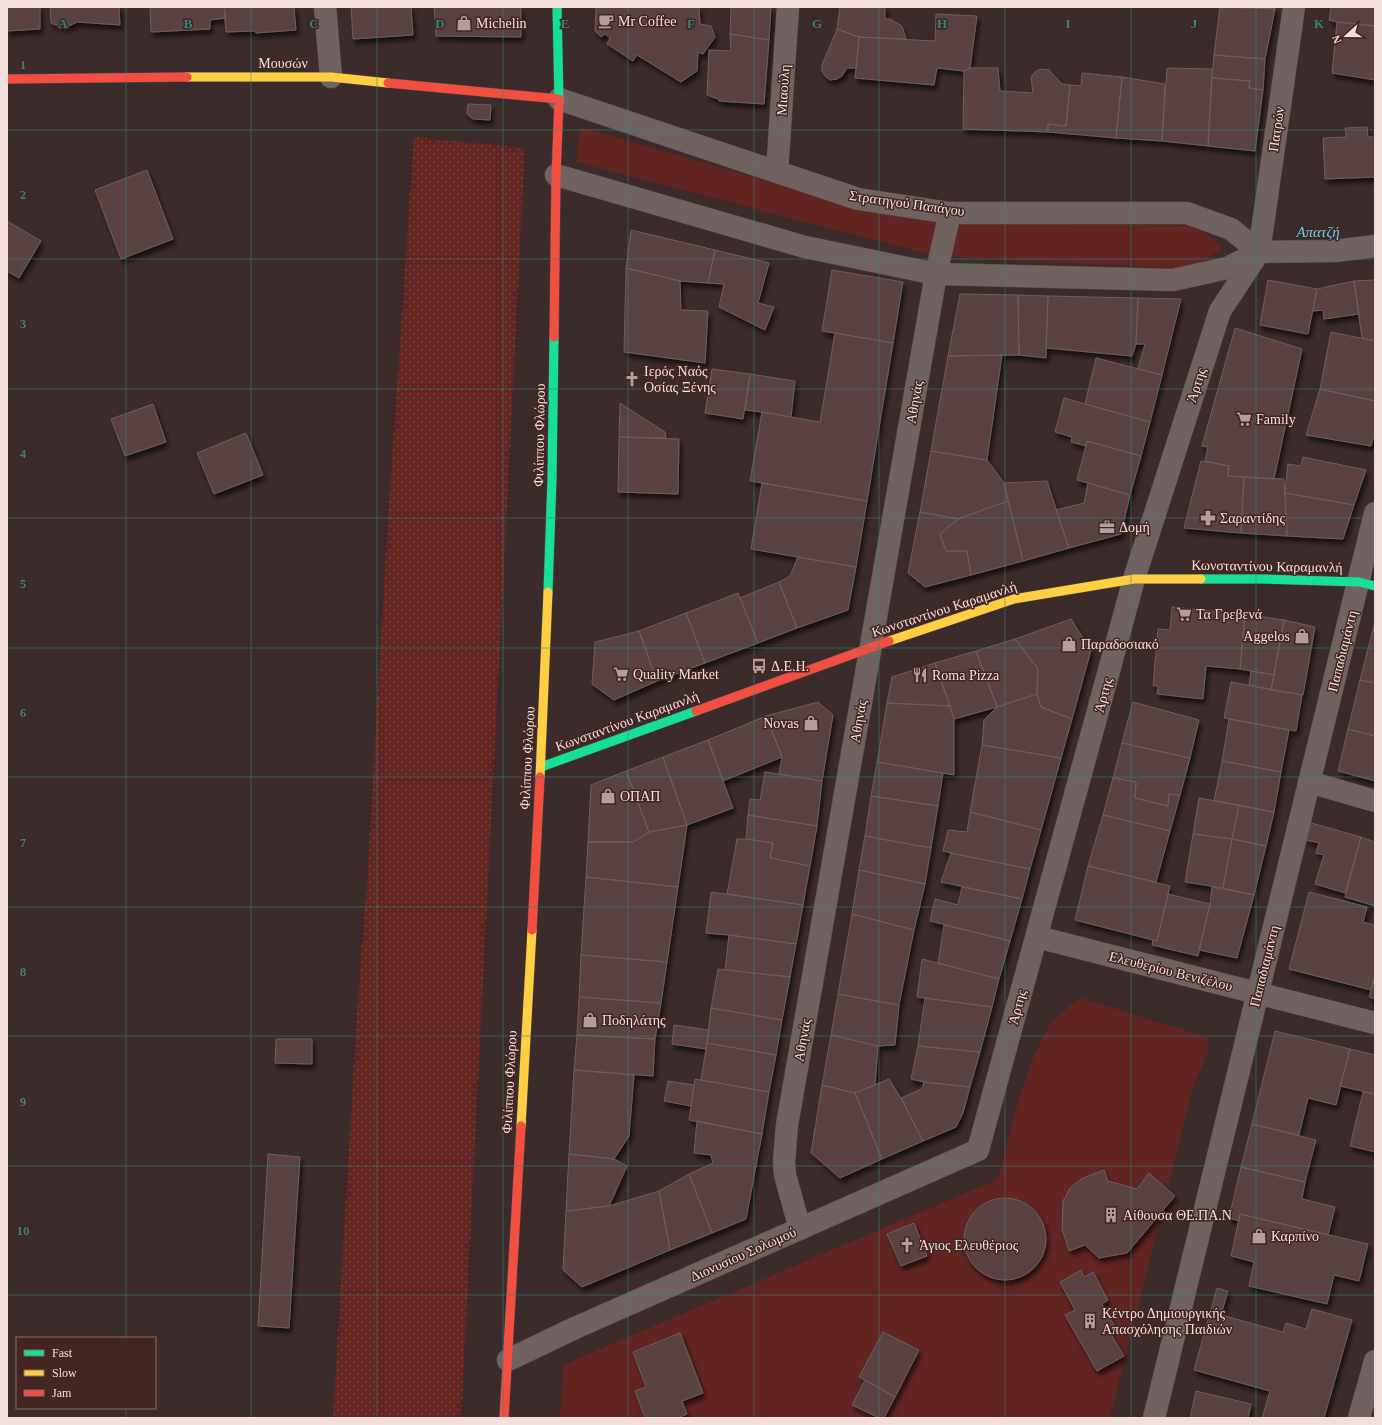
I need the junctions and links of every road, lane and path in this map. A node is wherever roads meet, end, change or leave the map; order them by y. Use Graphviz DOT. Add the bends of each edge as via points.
graph roads {
  1 [pos="325,7"];
  2 [pos="557,7"];
  3 [pos="788,7"];
  4 [pos="1294,7"];
  5 [pos="331,77"];
  6 [pos="7,79"];
  7 [pos="559,99"];
  8 [pos="777,172"];
  9 [pos="556,175"];
  10 [pos="949,218"];
  11 [pos="1375,246"];
  12 [pos="1259,252"];
  13 [pos="937,268"];
  14 [pos="1375,513"];
  15 [pos="1134,579"];
  16 [pos="1367,584"];
  17 [pos="871,648"];
  18 [pos="541,767"];
  19 [pos="1309,782"];
  20 [pos="1375,801"];
  21 [pos="1037,937"];
  22 [pos="1258,994"];
  23 [pos="1375,1023"];
  24 [pos="978,1150"];
  25 [pos="800,1229"];
  26 [pos="508,1360"];
  27 [pos="1375,1361"];
  28 [pos="504,1418"];
  29 [pos="1154,1418"];
  30 [pos="1359,1418"];
  1 -- 5 [label="street"];
  2 -- 7 [label="main road, Φιλίππου Φλώρου"];
  3 -- 8 [label="street, Μιαούλη"];
  4 -- 12 [label="street, Πατρών"];
  5 -- 6 [label="main road, Μουσών"];
  5 -- 7 [label="main road, Μουσών"];
  7 -- 8 [label="street, Στρατηγού Παπάγου"];
  7 -- 9 [label="main road, Φιλίππου Φλώρου"];
  8 -- 10 [label="street, Στρατηγού Παπάγου" via="858,199"];
  9 -- 13 [label="street" via="805,248"];
  9 -- 18 [label="main road, Φιλίππου Φλώρου" via="552,479"];
  10 -- 12 [label="street, Στρατηγού Παπάγου" via="1187,213 1231,229"];
  10 -- 13 [label="street, Αθηνάς"];
  11 -- 12 [label="street"];
  12 -- 13 [label="street" via="1227,268 1173,280"];
  12 -- 15 [label="street, Άρτης" via="1220,311"];
  13 -- 17 [label="street, Αθηνάς"];
  14 -- 16 [label="street, Παπαδιαμάντη"];
  15 -- 16 [label="main road, Κωνσταντίνου Καραμανλή" via="1262,579"];
  15 -- 17 [label="main road, Κωνσταντίνου Καραμανλή" via="1014,599"];
  15 -- 21 [label="street, Άρτης"];
  16 -- 19 [label="street, Παπαδιαμάντη"];
  17 -- 18 [label="main road, Κωνσταντίνου Καραμανλή"];
  17 -- 25 [label="street, Αθηνάς" via="787,1125 785,1175"];
  18 -- 26 [label="main road, Φιλίππου Φλώρου"];
  19 -- 20 [label="street"];
  19 -- 22 [label="street, Παπαδιαμάντη"];
  21 -- 22 [label="street, Ελευθερίου Βενιζέλου"];
  21 -- 24 [label="street, Άρτης"];
  22 -- 23 [label="street, Ελευθερίου Βενιζέλου"];
  22 -- 29 [label="street, Παπαδιαμάντη"];
  24 -- 25 [label="street, Διονυσίου Σολωμού"];
  25 -- 26 [label="street, Διονυσίου Σολωμού"];
  26 -- 28 [label="main road, Φιλίππου Φλώρου"];
  27 -- 30 [label="street"];
}
